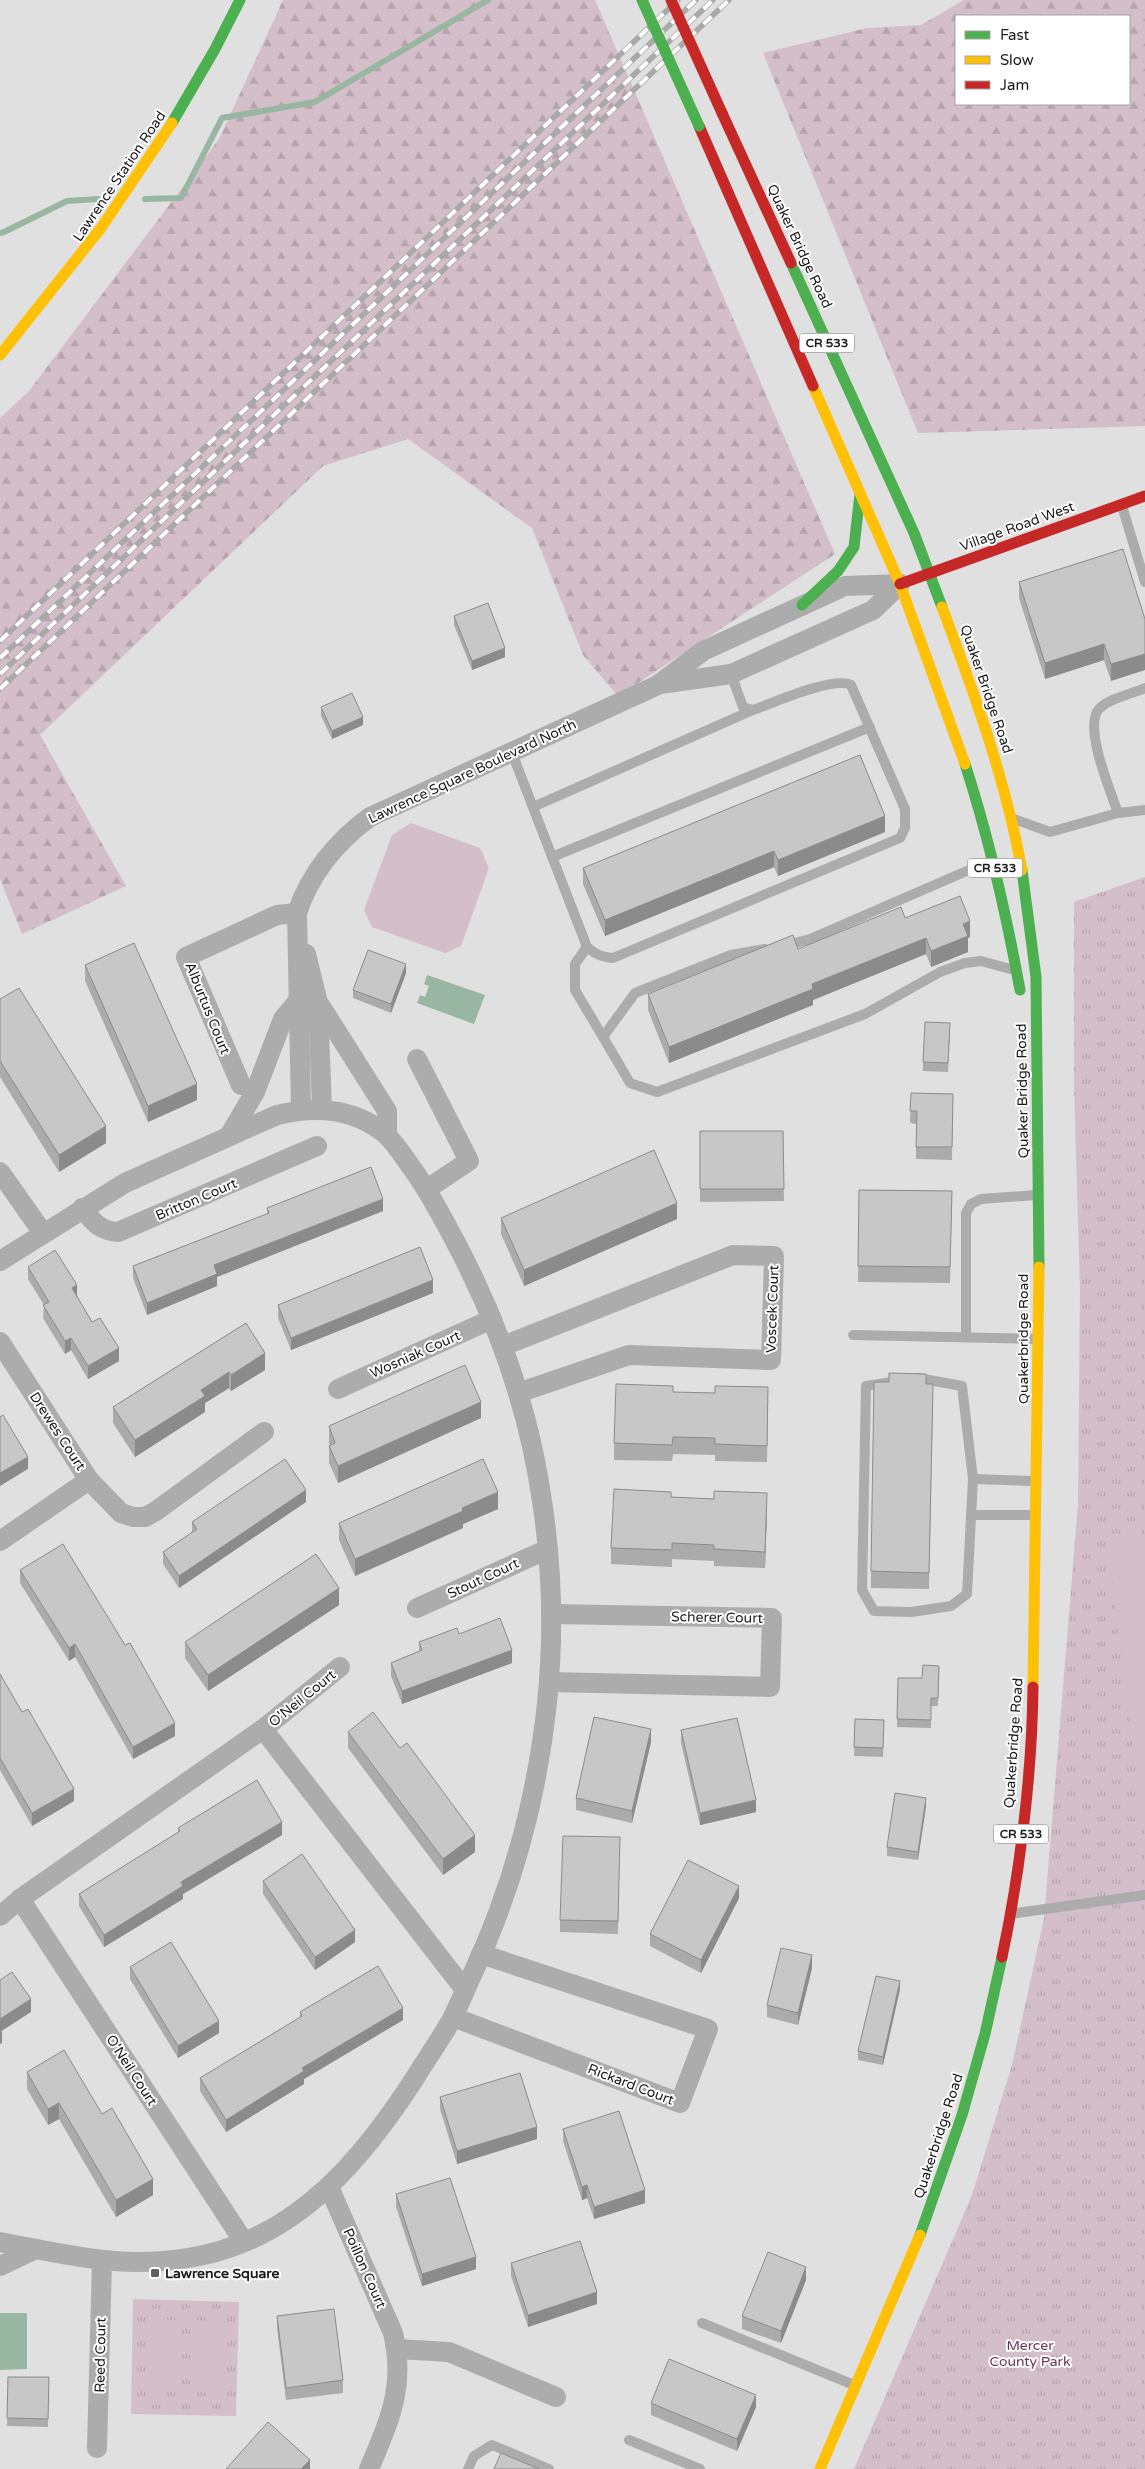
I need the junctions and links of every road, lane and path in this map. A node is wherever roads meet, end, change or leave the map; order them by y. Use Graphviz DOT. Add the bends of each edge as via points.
graph roads {
  1 [pos="240,0"];
  2 [pos="642,0"];
  3 [pos="671,0"];
  4 [pos="0,355"];
  5 [pos="860,492"];
  6 [pos="1145,496"];
  7 [pos="1121,504"];
  8 [pos="930,574"];
  9 [pos="1145,582"];
  10 [pos="900,584"];
  11 [pos="802,605"];
  12 [pos="731,674"];
  13 [pos="658,685"];
  14 [pos="1145,688"];
  15 [pos="748,709"];
  16 [pos="870,727"];
  17 [pos="512,753"];
  18 [pos="533,808"];
  19 [pos="1145,810"];
  20 [pos="1118,814"];
  21 [pos="1011,818"];
  22 [pos="552,857"];
  23 [pos="993,859"];
  24 [pos="297,913"];
  25 [pos="586,947"];
  26 [pos="1017,971"];
  27 [pos="308,1000"];
  28 [pos="603,1038"];
  29 [pos="417,1059"];
  30 [pos="241,1085"];
  31 [pos="301,1109"];
  32 [pos="322,1109"];
  33 [pos="387,1135"];
  34 [pos="229,1136"];
  35 [pos="317,1146"];
  36 [pos="1038,1165"];
  37 [pos="0,1172"];
  38 [pos="427,1189"];
  39 [pos="1038,1195"];
  40 [pos="82,1208"];
  41 [pos="43,1234"];
  42 [pos="0,1261"];
  43 [pos="492,1319"];
  44 [pos="853,1335"];
  45 [pos="966,1337"];
  46 [pos="1037,1339"];
  47 [pos="0,1342"];
  48 [pos="503,1346"];
  49 [pos="338,1389"];
  50 [pos="518,1392"];
  51 [pos="264,1432"];
  52 [pos="973,1479"];
  53 [pos="89,1480"];
  54 [pos="1035,1481"];
  55 [pos="971,1515"];
  56 [pos="1034,1515"];
  57 [pos="0,1541"];
  58 [pos="548,1548"];
  59 [pos="417,1608"];
  60 [pos="551,1614"];
  61 [pos="340,1667"];
  62 [pos="549,1682"];
  63 [pos="263,1730"];
  64 [pos="1145,1895"];
  65 [pos="20,1899"];
  66 [pos="1010,1914"];
  67 [pos="0,1916"];
  68 [pos="481,1954"];
  69 [pos="465,1990"];
  70 [pos="453,2017"];
  71 [pos="329,2187"];
  72 [pos="0,2242"];
  73 [pos="244,2242"];
  74 [pos="36,2249"];
  75 [pos="102,2261"];
  76 [pos="0,2266"];
  77 [pos="702,2323"];
  78 [pos="397,2349"];
  79 [pos="855,2386"];
  80 [pos="556,2397"];
  81 [pos="629,2440"];
  82 [pos="97,2448"];
  83 [pos="369,2469"];
  84 [pos="468,2469"];
  85 [pos="548,2469"];
  86 [pos="700,2469"];
  87 [pos="820,2469"];
  1 -- 4 [label="main road, Lawrence Station Road" via="184,107 143,172 71,270"];
  2 -- 5 [label="main road, Quaker Bridge Road / CR 533, bridge"];
  3 -- 8 [label="main road, Quaker Bridge Road / CR 533, bridge"];
  5 -- 10 [label="main road, Quaker Bridge Road / CR 533"];
  5 -- 11 [label="main road" via="854,546 838,571"];
  6 -- 7 [label="main road, Village Road West"];
  7 -- 8 [label="main road, Village Road West"];
  7 -- 9 [label="lane"];
  8 -- 10 [label="main road, Village Road West"];
  8 -- 21 [label="main road, Quaker Bridge Road / CR 533" via="980,708"];
  10 -- 11 [label="street, Lawrence Square Boulevard North" via="845,586"];
  10 -- 12 [label="street, Lawrence Square Boulevard North" via="873,610"];
  10 -- 23 [label="main road, Quaker Bridge Road / CR 533" via="965,765"];
  11 -- 13 [label="street, Lawrence Square Boulevard North" via="703,651"];
  12 -- 13 [label="street, Lawrence Square Boulevard North"];
  12 -- 15 [label="lane"];
  13 -- 17 [label="street, Lawrence Square Boulevard North"];
  14 -- 20 [label="lane" via="1105,704 1094,720 1094,736"];
  15 -- 16 [label="lane" via="825,686 848,683"];
  15 -- 18 [label="lane"];
  16 -- 22 [label="lane"];
  16 -- 25 [label="lane" via="905,809 905,828 900,838 612,958 597,955"];
  17 -- 18 [label="lane"];
  17 -- 24 [label="street, Lawrence Square Boulevard North" via="370,817 348,833 330,854"];
  18 -- 22 [label="lane"];
  19 -- 20 [label="lane"];
  20 -- 21 [label="lane" via="1050,832"];
  21 -- 36 [label="main road, Quaker Bridge Road / CR 533" via="1027,899 1036,977"];
  22 -- 25 [label="lane"];
  23 -- 26 [label="main road, Quaker Bridge Road / CR 533"];
  23 -- 28 [label="lane" via="810,939 731,955 635,993"];
  24 -- 27 [label="street"];
  24 -- 30 [label="street, Alburtus Court" via="277,915 186,957"];
  25 -- 28 [label="lane" via="575,964 575,990"];
  26 -- 28 [label="lane" via="981,962 965,963 940,972 865,1014 657,1092 630,1083"];
  26 -- 36 [label="main road, Quaker Bridge Road / CR 533" via="1032,1065"];
  27 -- 31 [label="street"];
  27 -- 32 [label="street"];
  27 -- 33 [label="street" via="387,1111"];
  27 -- 34 [label="street" via="283,1019 254,1092"];
  29 -- 38 [label="street" via="468,1161"];
  31 -- 32 [label="street"];
  31 -- 34 [label="street" via="277,1115"];
  32 -- 33 [label="street" via="360,1119"];
  33 -- 38 [label="street"];
  34 -- 40 [label="street" via="126,1183"];
  35 -- 40 [label="street, Britton Court" via="118,1232 96,1226"];
  36 -- 39 [label="main road, Quakerbridge Road / CR 533"];
  37 -- 41 [label="street"];
  38 -- 43 [label="street" via="472,1273"];
  39 -- 45 [label="lane" via="981,1198 970,1204 966,1213"];
  39 -- 46 [label="main road, Quakerbridge Road / CR 533"];
  40 -- 41 [label="street"];
  41 -- 42 [label="street"];
  43 -- 48 [label="street"];
  43 -- 49 [label="street, Wosniak Court"];
  44 -- 45 [label="lane"];
  45 -- 46 [label="lane"];
  46 -- 54 [label="main road, Quakerbridge Road / CR 533"];
  47 -- 53 [label="street, Drewes Court"];
  48 -- 50 [label="street"];
  48 -- 50 [label="street, Voscek Court" via="733,1255 774,1256 771,1360 629,1354"];
  50 -- 58 [label="street" via="542,1498"];
  51 -- 53 [label="street" via="145,1517 121,1513"];
  52 -- 54 [label="lane"];
  52 -- 55 [label="lane"];
  52 -- 55 [label="lane" via="962,1386 918,1378 866,1386 862,1590 874,1611 911,1612 952,1606 967,1594"];
  53 -- 57 [label="street, Drewes Court"];
  54 -- 56 [label="main road, Quakerbridge Road / CR 533"];
  55 -- 56 [label="lane"];
  56 -- 66 [label="main road, Quakerbridge Road / CR 533" via="1033,1700 1027,1785"];
  58 -- 59 [label="street, Stout Court"];
  58 -- 60 [label="street"];
  60 -- 62 [label="street"];
  60 -- 62 [label="street, Scherer Court" via="772,1618 770,1687"];
  61 -- 63 [label="street, O'Neil Court"];
  62 -- 68 [label="street" via="538,1766 522,1838 505,1894"];
  63 -- 65 [label="street, O'Neil Court"];
  63 -- 69 [label="street, O'Neil Court"];
  64 -- 66 [label="lane"];
  65 -- 67 [label="street, O'Neil Court"];
  65 -- 73 [label="street, O'Neil Court"];
  66 -- 79 [label="main road, Quakerbridge Road / CR 533" via="985,2034 962,2116 917,2243"];
  68 -- 69 [label="street"];
  68 -- 70 [label="street, Rickard Court" via="708,2029 680,2103"];
  69 -- 70 [label="street"];
  70 -- 71 [label="street" via="398,2104 351,2165"];
  71 -- 73 [label="street" via="305,2208"];
  71 -- 78 [label="street, Poillon Court" via="393,2333"];
  72 -- 74 [label="street"];
  73 -- 75 [label="street" via="178,2260 139,2264"];
  74 -- 75 [label="street"];
  74 -- 76 [label="street"];
  75 -- 82 [label="street, Reed Court"];
  77 -- 79 [label="lane"];
  78 -- 80 [label="street" via="450,2352"];
  78 -- 83 [label="street, Poillon Court" via="396,2401"];
  79 -- 87 [label="main road, Quakerbridge Road / CR 533"];
  81 -- 86 [label="lane"];
  84 -- 85 [label="lane" via="474,2456 492,2445"];
}
